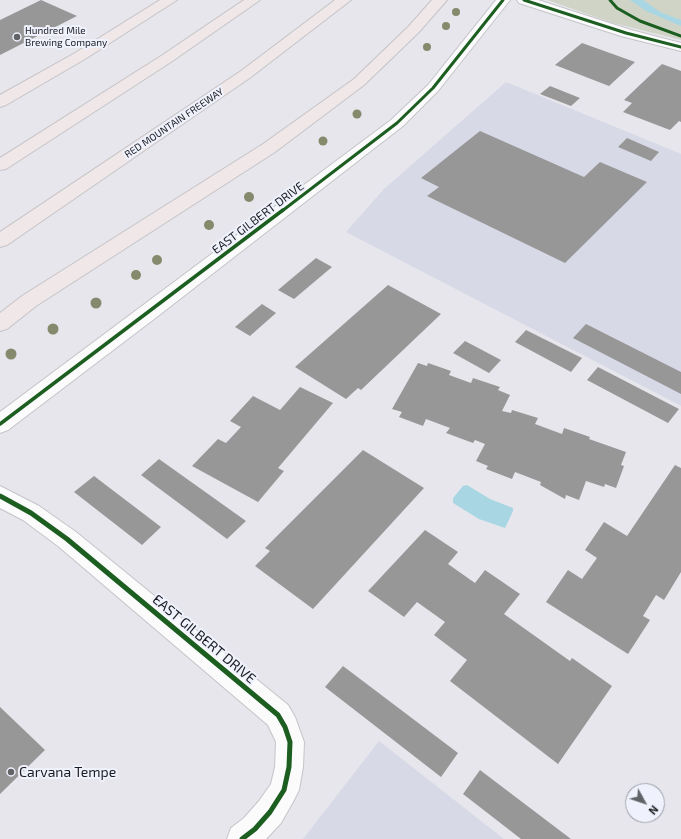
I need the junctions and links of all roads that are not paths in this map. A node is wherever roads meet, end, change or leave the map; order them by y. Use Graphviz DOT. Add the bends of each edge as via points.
graph roads {
  1 [pos="170,0"];
  2 [pos="253,0"];
  3 [pos="344,0"];
  4 [pos="440,0"];
  5 [pos="503,0"];
  6 [pos="524,0"];
  7 [pos="681,47"];
  8 [pos="0,102"];
  9 [pos="0,165"];
  10 [pos="0,241"];
  11 [pos="0,324"];
  12 [pos="0,424"];
  13 [pos="0,496"];
  14 [pos="242,839"];
  1 -- 8 [label="highway"];
  2 -- 9 [label="highway"];
  3 -- 10 [label="highway, RED MOUNTAIN FREEWAY" via="246,74"];
  4 -- 11 [label="highway" via="359,82 269,148 29,301"];
  5 -- 12 [label="street, EAST GILBERT DRIVE" via="433,88 397,124"];
  6 -- 7 [label="street" via="626,33"];
  13 -- 14 [label="street, EAST GILBERT DRIVE" via="32,513 67,539 278,715 290,742 289,767 284,790 270,812"];
}
